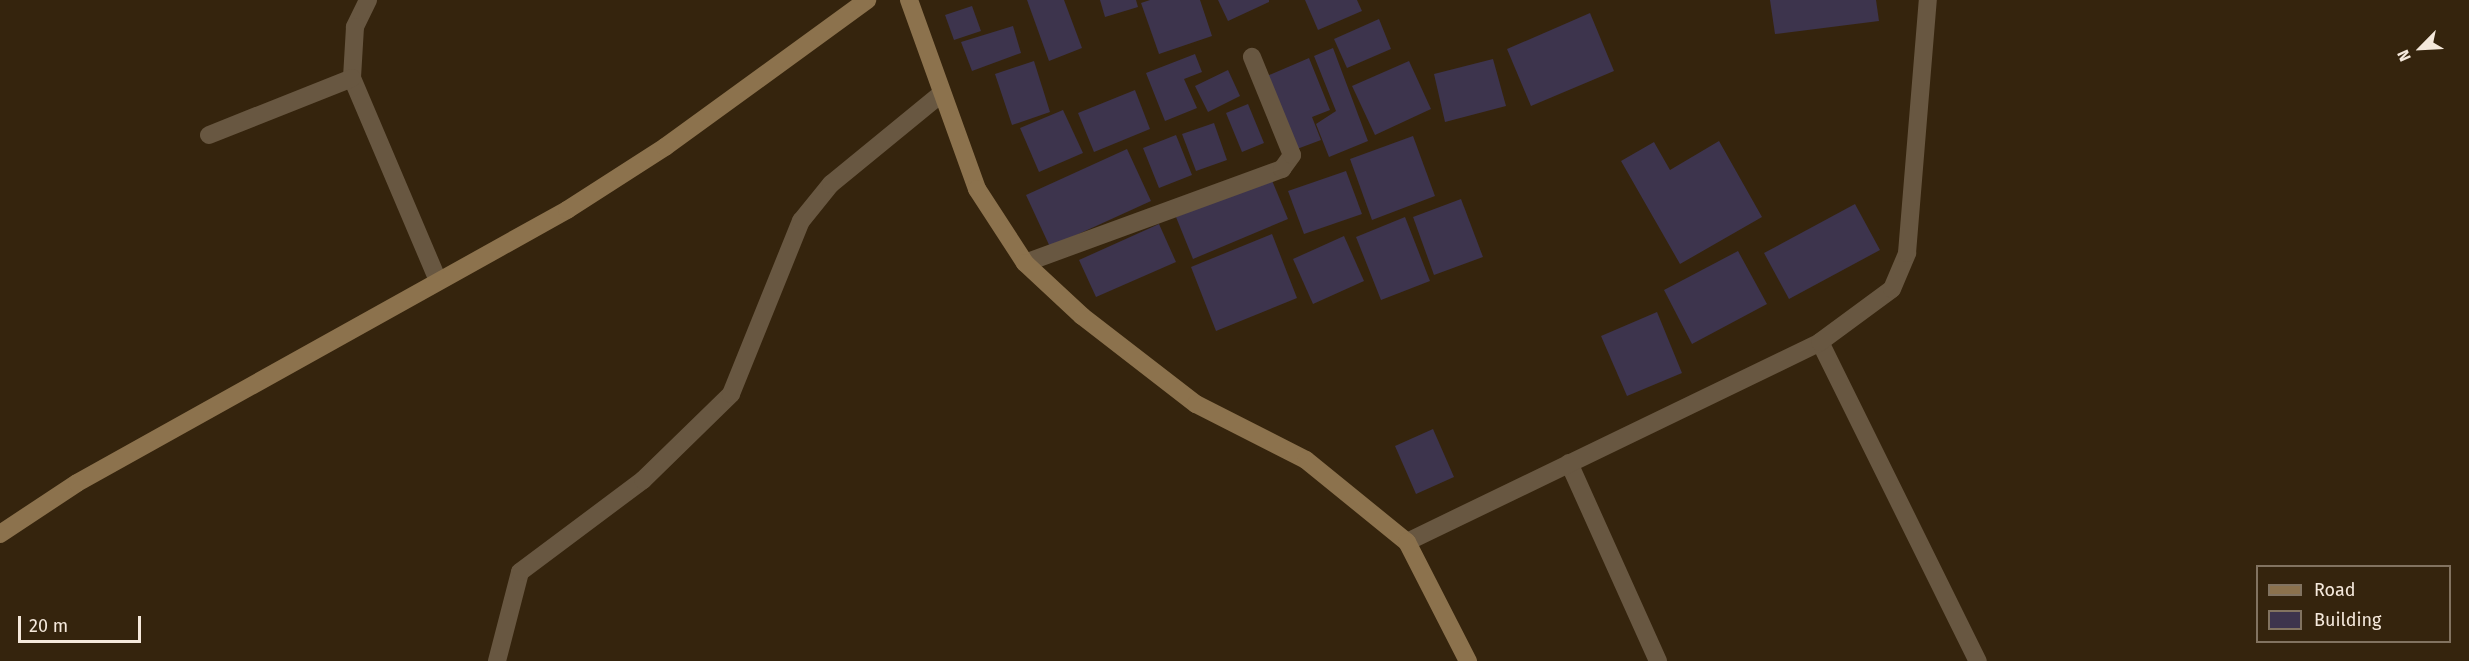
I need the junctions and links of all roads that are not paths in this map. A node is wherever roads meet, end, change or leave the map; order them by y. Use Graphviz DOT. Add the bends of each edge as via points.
graph roads {
  1 [pos="368,0"];
  2 [pos="867,0"];
  3 [pos="909,0"];
  4 [pos="1928,0"];
  5 [pos="1252,57"];
  6 [pos="352,78"];
  7 [pos="941,94"];
  8 [pos="209,135"];
  9 [pos="1025,263"];
  10 [pos="438,281"];
  11 [pos="1820,342"];
  12 [pos="1569,463"];
  13 [pos="0,534"];
  14 [pos="1407,542"];
  15 [pos="496,661"];
  16 [pos="1468,661"];
  17 [pos="1658,661"];
  18 [pos="1978,661"];
  1 -- 6 [label="street" via="355,27"];
  2 -- 10 [label="street" via="665,147 567,210"];
  3 -- 7 [label="street"];
  4 -- 11 [label="street" via="1907,253 1892,289"];
  5 -- 9 [label="street" via="1292,155 1282,170"];
  6 -- 8 [label="street"];
  6 -- 10 [label="street"];
  7 -- 9 [label="street" via="977,189"];
  7 -- 15 [label="street" via="831,184 801,221 731,394 643,480 520,572"];
  9 -- 14 [label="street" via="1082,316 1196,404 1306,459"];
  10 -- 13 [label="street" via="77,483"];
  11 -- 12 [label="street"];
  11 -- 18 [label="street"];
  12 -- 14 [label="street"];
  12 -- 17 [label="street"];
  14 -- 16 [label="street"];
}
